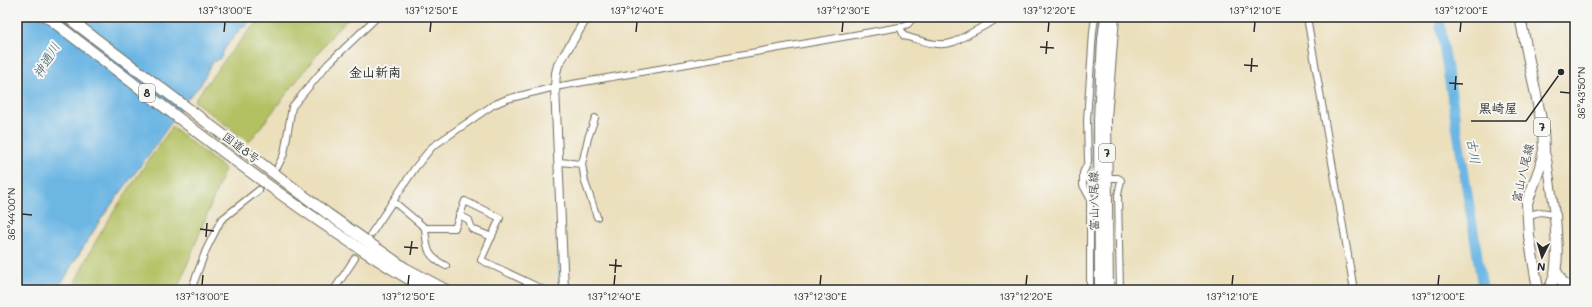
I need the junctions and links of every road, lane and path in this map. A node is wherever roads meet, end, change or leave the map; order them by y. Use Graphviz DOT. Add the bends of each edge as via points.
graph roads {
  1 [pos="47,17"];
  2 [pos="67,17"];
  3 [pos="377,17"];
  4 [pos="587,17"];
  5 [pos="914,17"];
  6 [pos="1001,17"];
  7 [pos="1095,17"];
  8 [pos="1106,17"];
  9 [pos="1114,17"];
  10 [pos="1308,17"];
  11 [pos="1520,17"];
  12 [pos="900,27"];
  13 [pos="555,87"];
  14 [pos="595,118"];
  15 [pos="1544,150"];
  16 [pos="559,162"];
  17 [pos="582,164"];
  18 [pos="278,166"];
  19 [pos="1083,178"];
  20 [pos="1103,178"];
  21 [pos="259,190"];
  22 [pos="393,201"];
  23 [pos="460,215"];
  24 [pos="1554,215"];
  25 [pos="597,217"];
  26 [pos="1527,217"];
  27 [pos="425,228"];
  28 [pos="371,234"];
  29 [pos="492,237"];
  30 [pos="355,258"];
  31 [pos="446,266"];
  32 [pos="1556,271"];
  33 [pos="1575,289"];
  34 [pos="191,290"];
  35 [pos="334,290"];
  36 [pos="427,290"];
  37 [pos="446,290"];
  38 [pos="544,290"];
  39 [pos="564,290"];
  40 [pos="1090,290"];
  41 [pos="1100,290"];
  42 [pos="1108,290"];
  43 [pos="1120,290"];
  44 [pos="1354,290"];
  45 [pos="1543,290"];
  1 -- 36 [label="main road, 国道8号 / 8" via="321,223"];
  2 -- 37 [label="main road, 国道8号 / 8" via="328,214 405,268"];
  3 -- 18 [label="street" via="327,65 292,107 284,154"];
  4 -- 13 [label="street" via="558,65"];
  5 -- 12 [label="street" via="908,24"];
  6 -- 12 [label="street" via="946,45 904,36"];
  7 -- 19 [label="street" via="1087,120 1088,162"];
  8 -- 20 [label="main road, 富山八尾線 / 7" via="1100,81"];
  9 -- 20 [label="main road, 富山八尾線 / 7"];
  10 -- 44 [label="street"];
  11 -- 15 [label="main road, 富山八尾線 / 7" via="1540,108"];
  12 -- 13 [label="street"];
  13 -- 16 [label="street"];
  13 -- 22 [label="street" via="493,105 432,147"];
  14 -- 17 [label="street"];
  15 -- 24 [label="street"];
  15 -- 26 [label="main road, 富山八尾線 / 7" via="1527,203"];
  16 -- 17 [label="street"];
  16 -- 39 [label="street"];
  17 -- 25 [label="street" via="585,182"];
  19 -- 20 [label="street"];
  19 -- 40 [label="street" via="1083,185 1090,198"];
  20 -- 41 [label="main road, 富山八尾線 / 7"];
  20 -- 42 [label="main road, 富山八尾線 / 7"];
  20 -- 43 [label="street" via="1121,180 1118,195"];
  21 -- 34 [label="street" via="221,220"];
  22 -- 27 [label="street"];
  22 -- 28 [label="street"];
  23 -- 27 [label="street" via="455,228"];
  23 -- 29 [label="street" via="469,220 472,229"];
  23 -- 29 [label="street" via="464,201 500,218"];
  24 -- 26 [label="street" via="1544,212"];
  24 -- 32 [label="main road"];
  26 -- 45 [label="main road, 富山八尾線 / 7"];
  27 -- 31 [label="street" via="427,249 434,259"];
  29 -- 38 [label="street" via="481,260"];
  30 -- 35 [label="street"];
  32 -- 33 [label="main road" via="1566,287"];
  32 -- 45 [label="main road" via="1551,286"];
}
